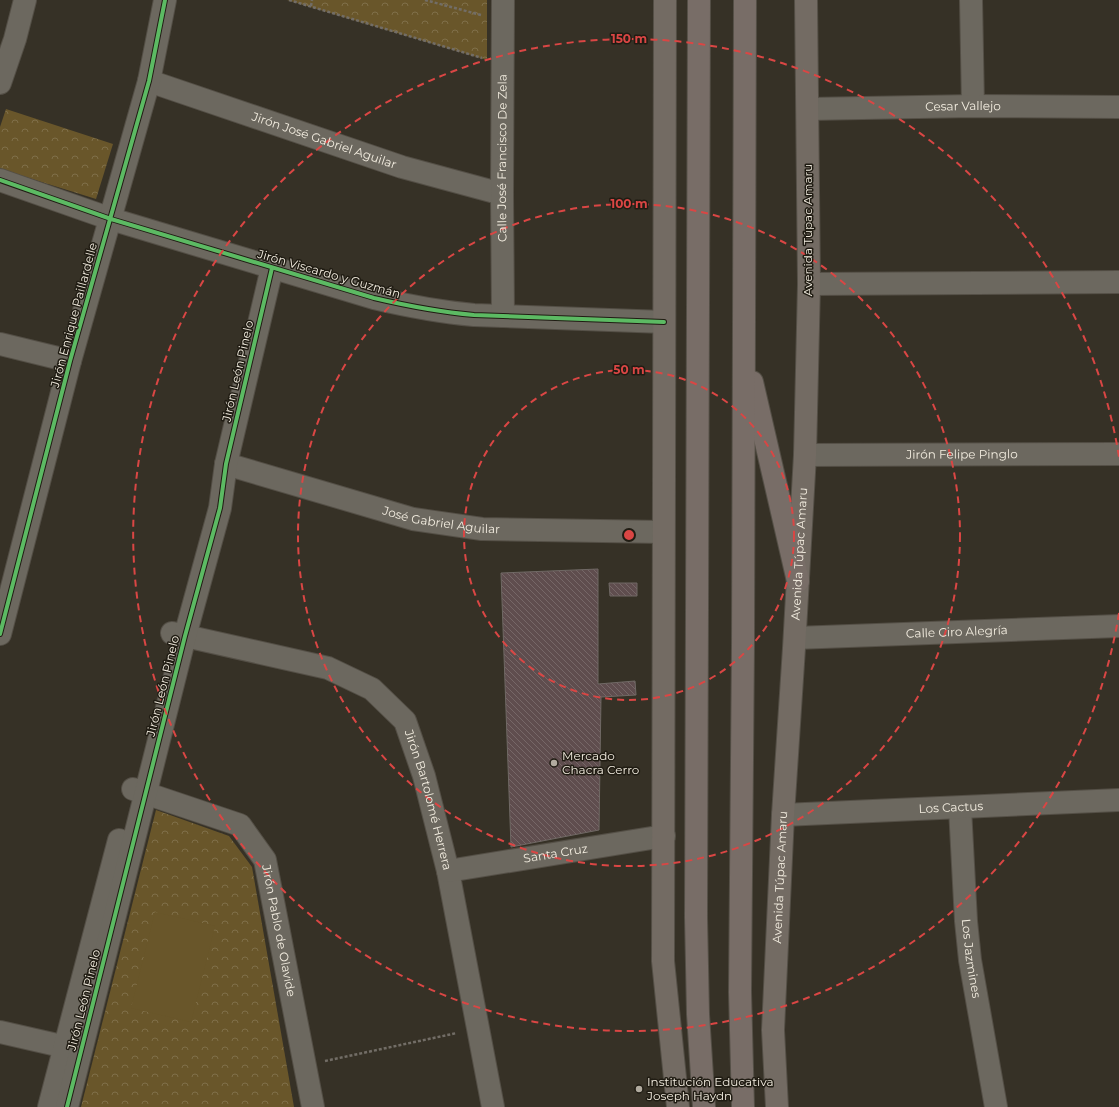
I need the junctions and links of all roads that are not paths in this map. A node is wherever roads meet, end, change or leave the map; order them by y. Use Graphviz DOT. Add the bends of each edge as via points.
graph roads {
  1 [pos="24,0"];
  2 [pos="165,0"];
  3 [pos="504,0"];
  4 [pos="665,0"];
  5 [pos="699,0"];
  6 [pos="745,0"];
  7 [pos="806,0"];
  8 [pos="971,0"];
  9 [pos="7,36"];
  10 [pos="148,81"];
  11 [pos="0,83"];
  12 [pos="973,106"];
  13 [pos="1119,107"];
  14 [pos="808,109"];
  15 [pos="0,180"];
  16 [pos="502,194"];
  17 [pos="111,219"];
  18 [pos="272,268"];
  19 [pos="1119,282"];
  20 [pos="809,284"];
  21 [pos="503,316"];
  22 [pos="664,322"];
  23 [pos="0,344"];
  24 [pos="744,346"];
  25 [pos="70,361"];
  26 [pos="1119,454"];
  27 [pos="805,455"];
  28 [pos="226,464"];
  29 [pos="663,532"];
  30 [pos="798,581"];
  31 [pos="1119,626"];
  32 [pos="1119,631"];
  33 [pos="0,634"];
  34 [pos="178,634"];
  35 [pos="795,638"];
  36 [pos="139,791"];
  37 [pos="1119,800"];
  38 [pos="960,808"];
  39 [pos="783,815"];
  40 [pos="664,836"];
  41 [pos="448,872"];
  42 [pos="0,1032"];
  43 [pos="73,1048"];
  44 [pos="49,1107"];
  45 [pos="67,1107"];
  46 [pos="313,1107"];
  47 [pos="493,1107"];
  48 [pos="678,1107"];
  49 [pos="704,1107"];
  50 [pos="743,1107"];
  51 [pos="777,1107"];
  52 [pos="996,1107"];
  1 -- 9 [label="street"];
  2 -- 10 [label="street, Jirón Enrique Paillardelle"];
  3 -- 16 [label="street, Calle José Francisco De Zela"];
  4 -- 22 [label="main road"];
  5 -- 49 [label="highway" via="696,916 698,1014"];
  6 -- 24 [label="highway"];
  7 -- 14 [label="main road, Avenida Túpac Amaru"];
  8 -- 12 [label="street"];
  9 -- 11 [label="street"];
  10 -- 16 [label="street, Jirón José Gabriel Aguilar" via="402,167"];
  10 -- 17 [label="street, Jirón Enrique Paillardelle"];
  12 -- 13 [label="street, Cesar Vallejo"];
  12 -- 14 [label="street, Cesar Vallejo"];
  14 -- 20 [label="main road, Avenida Túpac Amaru"];
  15 -- 17 [label="street, Jirón Viscardo y Guzmán"];
  16 -- 21 [label="street, Calle José Francisco De Zela"];
  17 -- 18 [label="street, Jirón Viscardo y Guzmán"];
  17 -- 25 [label="street, Jirón Enrique Paillardelle"];
  18 -- 21 [label="street, Jirón Viscardo y Guzmán" via="410,307 445,313"];
  18 -- 28 [label="street, Jirón León Pinelo"];
  19 -- 20 [label="street"];
  20 -- 27 [label="main road, Avenida Túpac Amaru"];
  21 -- 22 [label="street, Jirón Viscardo y Guzmán"];
  22 -- 29 [label="main road"];
  23 -- 25 [label="street"];
  24 -- 30 [label="highway"];
  24 -- 50 [label="highway" via="740,992"];
  25 -- 33 [label="street, Jirón Enrique Paillardelle"];
  26 -- 27 [label="street, Jirón Felipe Pinglo"];
  27 -- 30 [label="main road, Avenida Túpac Amaru"];
  28 -- 29 [label="street, José Gabriel Aguilar" via="413,519 482,529"];
  28 -- 34 [label="street, Jirón León Pinelo" via="204,513"];
  29 -- 40 [label="main road"];
  30 -- 35 [label="main road, Avenida Túpac Amaru"];
  31 -- 32 [label="street"];
  31 -- 35 [label="street, Calle Ciro Alegría"];
  34 -- 36 [label="street, Jirón León Pinelo"];
  34 -- 41 [label="street, Jirón Bartolomé Herrera" via="328,668 372,689 405,721 424,776"];
  35 -- 39 [label="main road, Avenida Túpac Amaru"];
  36 -- 43 [label="street, Jirón León Pinelo"];
  36 -- 46 [label="street, Jirón Pablo de Olavide" via="240,825 265,860"];
  37 -- 38 [label="street, Los Cactus"];
  38 -- 39 [label="street, Los Cactus"];
  38 -- 52 [label="street, Los Jazmines" via="970,960"];
  39 -- 51 [label="main road, Avenida Túpac Amaru" via="773,1030"];
  40 -- 41 [label="street, Santa Cruz"];
  40 -- 48 [label="main road" via="664,961"];
  41 -- 47 [label="street, Jirón Bartolomé Herrera"];
  42 -- 43 [label="street"];
  43 -- 44 [label="street, Jirón León Pinelo"];
  43 -- 45 [label="street, Jirón León Pinelo"];
}
